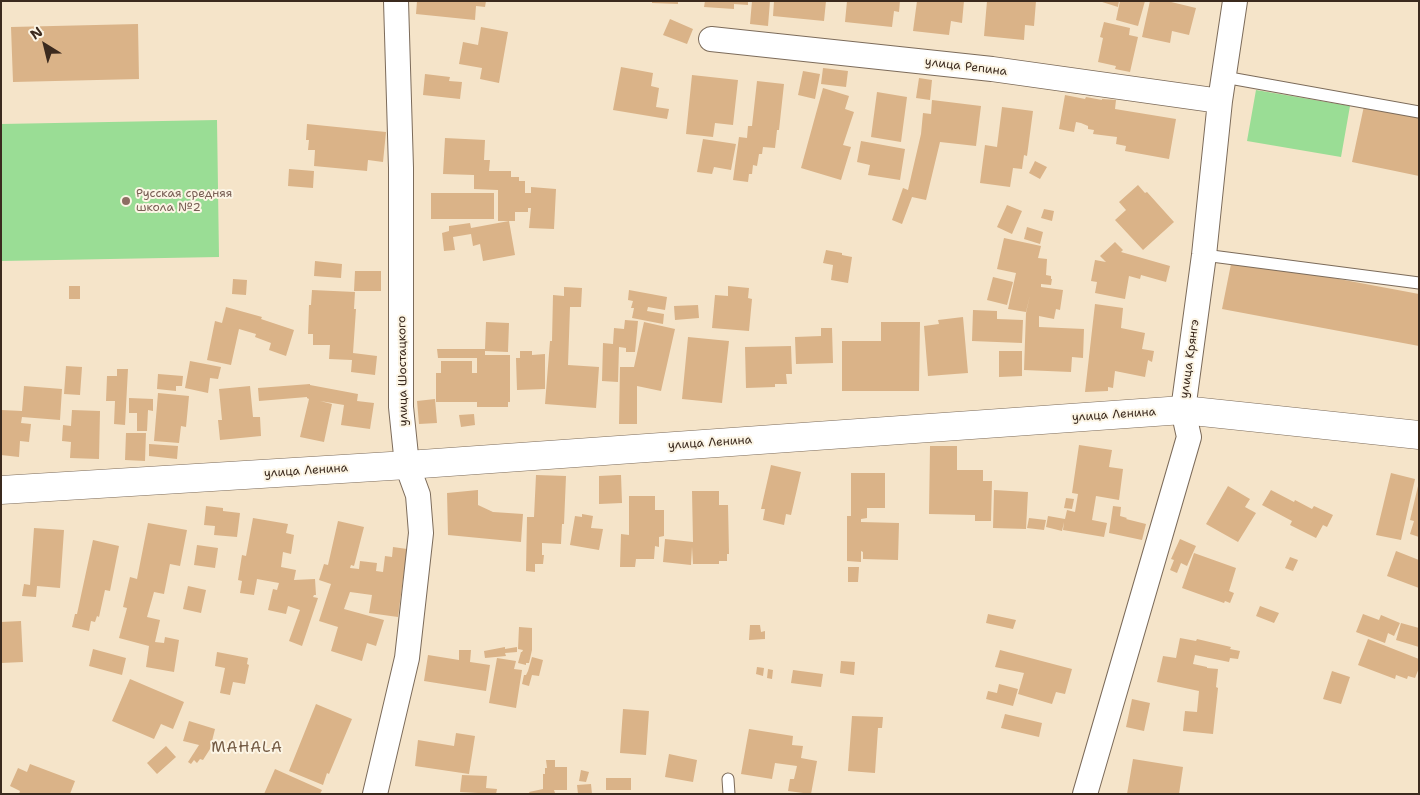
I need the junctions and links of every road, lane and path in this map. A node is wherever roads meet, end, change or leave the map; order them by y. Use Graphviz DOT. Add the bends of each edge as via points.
graph roads {
  1 [pos="396,1"];
  2 [pos="1235,1"];
  3 [pos="712,39"];
  4 [pos="1224,77"];
  5 [pos="1220,101"];
  6 [pos="1419,112"];
  7 [pos="1204,255"];
  8 [pos="1419,283"];
  9 [pos="1183,410"];
  10 [pos="1419,435"];
  11 [pos="407,465"];
  12 [pos="1,490"];
  13 [pos="728,779"];
  14 [pos="375,794"];
  15 [pos="728,794"];
  16 [pos="1085,794"];
  1 -- 11 [label="street, улица Шостацкого" via="401,168 401,407"];
  2 -- 4 [label="street, улица Крянгэ"];
  3 -- 5 [label="street, улица Репина" via="992,69"];
  4 -- 5 [label="street, улица Крянгэ"];
  4 -- 6 [label="lane"];
  5 -- 7 [label="street, улица Крянгэ"];
  7 -- 8 [label="lane"];
  7 -- 9 [label="street, улица Крянгэ"];
  9 -- 10 [label="street, улица Ленина"];
  9 -- 11 [label="street, улица Ленина"];
  9 -- 16 [label="street, улица Крянгэ" via="1189,436"];
  11 -- 12 [label="street, улица Ленина"];
  11 -- 14 [label="street, улица Шостацкого" via="418,495 420,533 407,658"];
  13 -- 15 [label="lane"];
}
